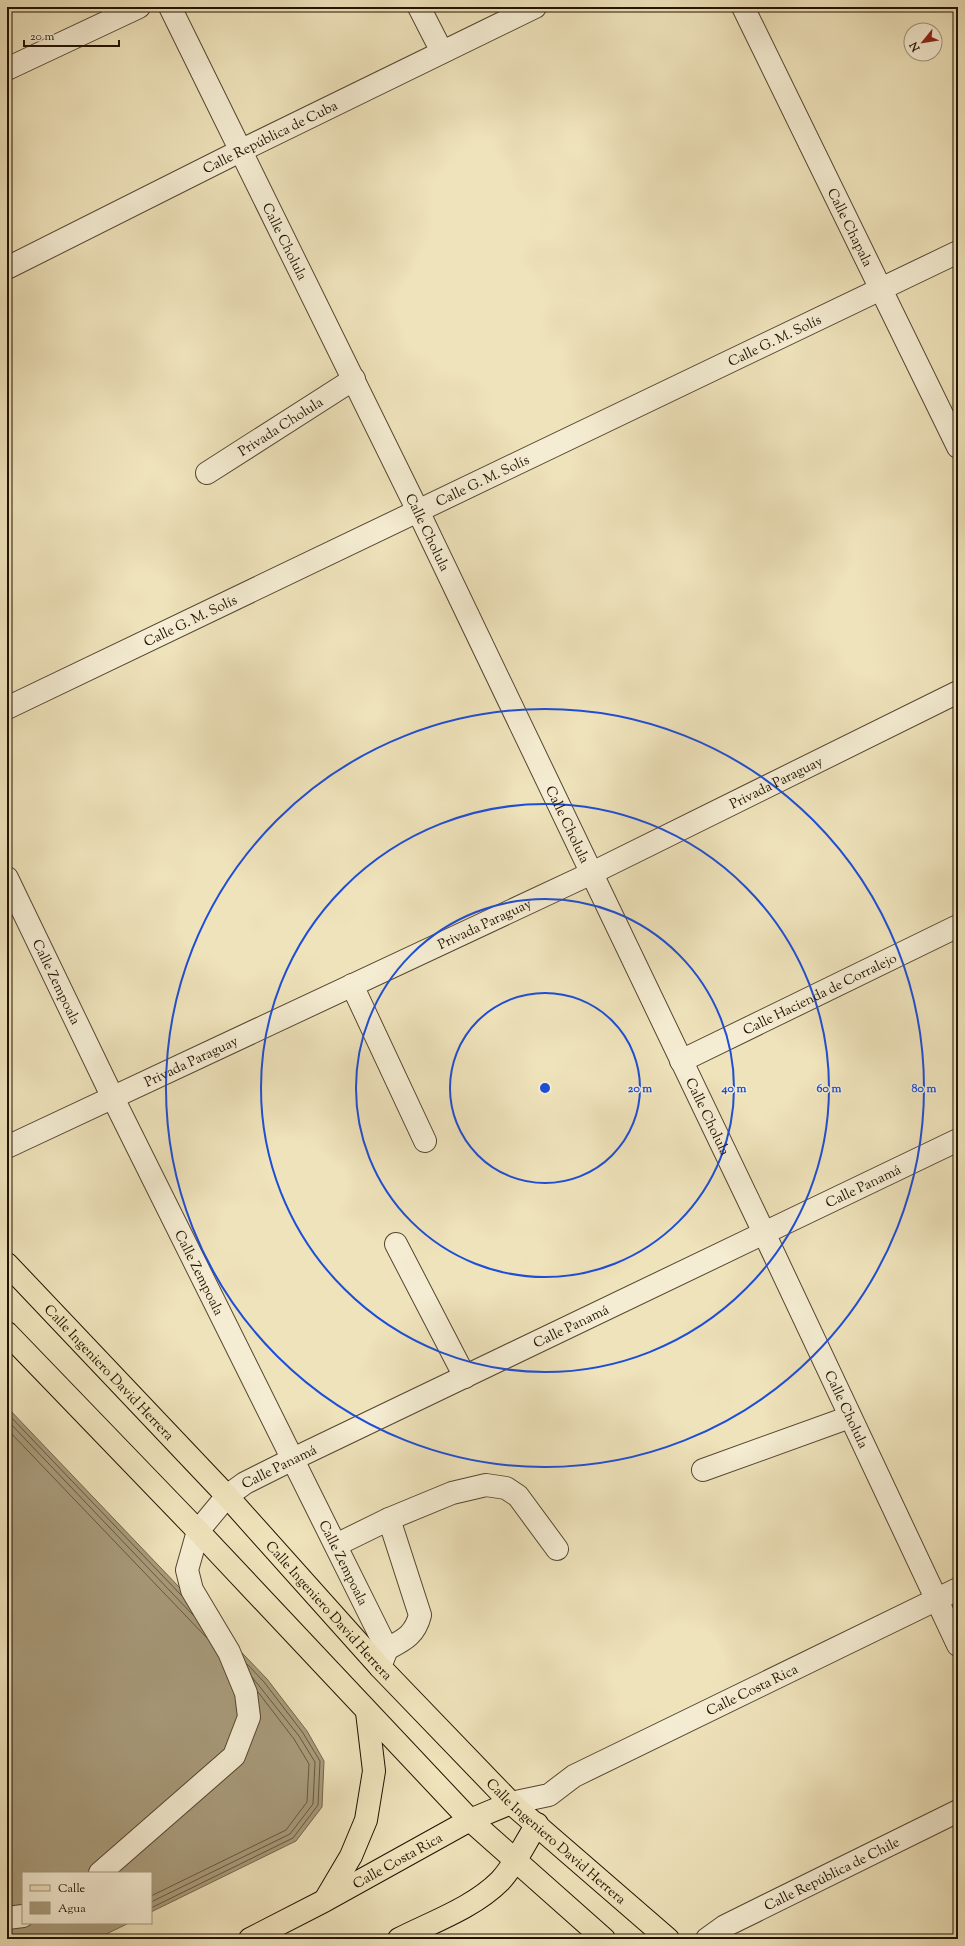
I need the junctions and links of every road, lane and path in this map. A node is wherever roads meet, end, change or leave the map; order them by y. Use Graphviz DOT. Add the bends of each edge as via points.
graph roads {
  1 [pos="140,7"];
  2 [pos="170,7"];
  3 [pos="419,7"];
  4 [pos="535,7"];
  5 [pos="743,7"];
  6 [pos="442,52"];
  7 [pos="7,69"];
  8 [pos="242,150"];
  9 [pos="958,252"];
  10 [pos="7,268"];
  11 [pos="881,289"];
  12 [pos="354,379"];
  13 [pos="958,447"];
  14 [pos="207,473"];
  15 [pos="418,511"];
  16 [pos="958,692"];
  17 [pos="7,708"];
  18 [pos="592,873"];
  19 [pos="7,878"];
  20 [pos="958,926"];
  21 [pos="352,986"];
  22 [pos="681,1061"];
  23 [pos="113,1098"];
  24 [pos="958,1140"];
  25 [pos="425,1141"];
  26 [pos="7,1147"];
  27 [pos="764,1234"];
  28 [pos="396,1244"];
  29 [pos="7,1264"];
  30 [pos="7,1333"];
  31 [pos="465,1377"];
  32 [pos="850,1417"];
  33 [pos="293,1459"];
  34 [pos="704,1470"];
  35 [pos="227,1496"];
  36 [pos="389,1518"];
  37 [pos="198,1531"];
  38 [pos="336,1545"];
  39 [pos="557,1549"];
  40 [pos="958,1589"];
  41 [pos="936,1599"];
  42 [pos="958,1645"];
  43 [pos="384,1658"];
  44 [pos="367,1712"];
  45 [pos="549,1795"];
  46 [pos="511,1803"];
  47 [pos="958,1811"];
  48 [pos="470,1820"];
  49 [pos="537,1824"];
  50 [pos="515,1860"];
  51 [pos="101,1872"];
  52 [pos="324,1901"];
  53 [pos="22,1916"];
  54 [pos="7,1918"];
  55 [pos="250,1939"];
  56 [pos="399,1939"];
  57 [pos="604,1939"];
  58 [pos="668,1939"];
  59 [pos="707,1939"];
  1 -- 7 [label="street"];
  2 -- 8 [label="street, Calle Cholula"];
  3 -- 6 [label="street"];
  4 -- 6 [label="street, Calle República de Cuba"];
  5 -- 11 [label="street, Calle Chapala"];
  6 -- 8 [label="street, Calle República de Cuba"];
  8 -- 10 [label="street, Calle República de Cuba"];
  8 -- 12 [label="street, Calle Cholula"];
  9 -- 11 [label="street, Calle G. M. Solís"];
  11 -- 13 [label="street, Calle Chapala"];
  11 -- 15 [label="street, Calle G. M. Solís"];
  12 -- 14 [label="street, Privada Cholula"];
  12 -- 15 [label="street, Calle Cholula"];
  15 -- 17 [label="street, Calle G. M. Solís"];
  15 -- 18 [label="street, Calle Cholula"];
  16 -- 18 [label="street, Privada Paraguay"];
  18 -- 21 [label="street, Privada Paraguay"];
  18 -- 22 [label="street, Calle Cholula"];
  19 -- 23 [label="street, Calle Zempoala"];
  20 -- 22 [label="street, Calle Hacienda de Corralejo"];
  21 -- 23 [label="street, Privada Paraguay"];
  21 -- 25 [label="street"];
  22 -- 27 [label="street, Calle Cholula"];
  23 -- 26 [label="street, Privada Paraguay"];
  23 -- 33 [label="street, Calle Zempoala"];
  24 -- 27 [label="street, Calle Panamá"];
  27 -- 31 [label="street, Calle Panamá"];
  27 -- 32 [label="street, Calle Cholula"];
  28 -- 31 [label="street"];
  29 -- 35 [label="main road, Calle Ingeniero David Herrera"];
  30 -- 37 [label="main road"];
  31 -- 33 [label="street, Calle Panamá"];
  32 -- 34 [label="street"];
  32 -- 41 [label="street, Calle Cholula"];
  33 -- 35 [label="street, Calle Panamá" via="245,1483"];
  33 -- 38 [label="street, Calle Zempoala"];
  35 -- 37 [label="street, Calle Panamá"];
  35 -- 43 [label="main road, Calle Ingeniero David Herrera"];
  36 -- 38 [label="street"];
  36 -- 39 [label="street" via="452,1493 486,1484 506,1488 518,1496"];
  36 -- 43 [label="street" via="420,1615 417,1627"];
  37 -- 44 [label="main road"];
  37 -- 51 [label="street" via="187,1570 192,1590 229,1652 246,1693 249,1717 234,1756"];
  38 -- 43 [label="street, Calle Zempoala"];
  40 -- 41 [label="street, Calle Costa Rica"];
  41 -- 42 [label="street, Calle Cholula"];
  41 -- 45 [label="street, Calle Costa Rica" via="574,1776"];
  43 -- 46 [label="main road, Calle Ingeniero David Herrera"];
  44 -- 48 [label="main road"];
  44 -- 52 [label="main road" via="374,1770 366,1820 351,1856"];
  45 -- 46 [label="street, Calle Costa Rica"];
  45 -- 49 [label="street"];
  46 -- 48 [label="main road, Calle Costa Rica"];
  46 -- 49 [label="main road, Calle Ingeniero David Herrera"];
  47 -- 59 [label="street, Calle República de Chile" via="725,1926"];
  48 -- 50 [label="main road"];
  48 -- 52 [label="main road, Calle Costa Rica"];
  49 -- 50 [label="main road"];
  49 -- 58 [label="main road, Calle Ingeniero David Herrera"];
  50 -- 56 [label="main road" via="500,1880 478,1899"];
  50 -- 57 [label="main road"];
  52 -- 55 [label="main road, Calle Costa Rica"];
  53 -- 54 [label="street"];
}
